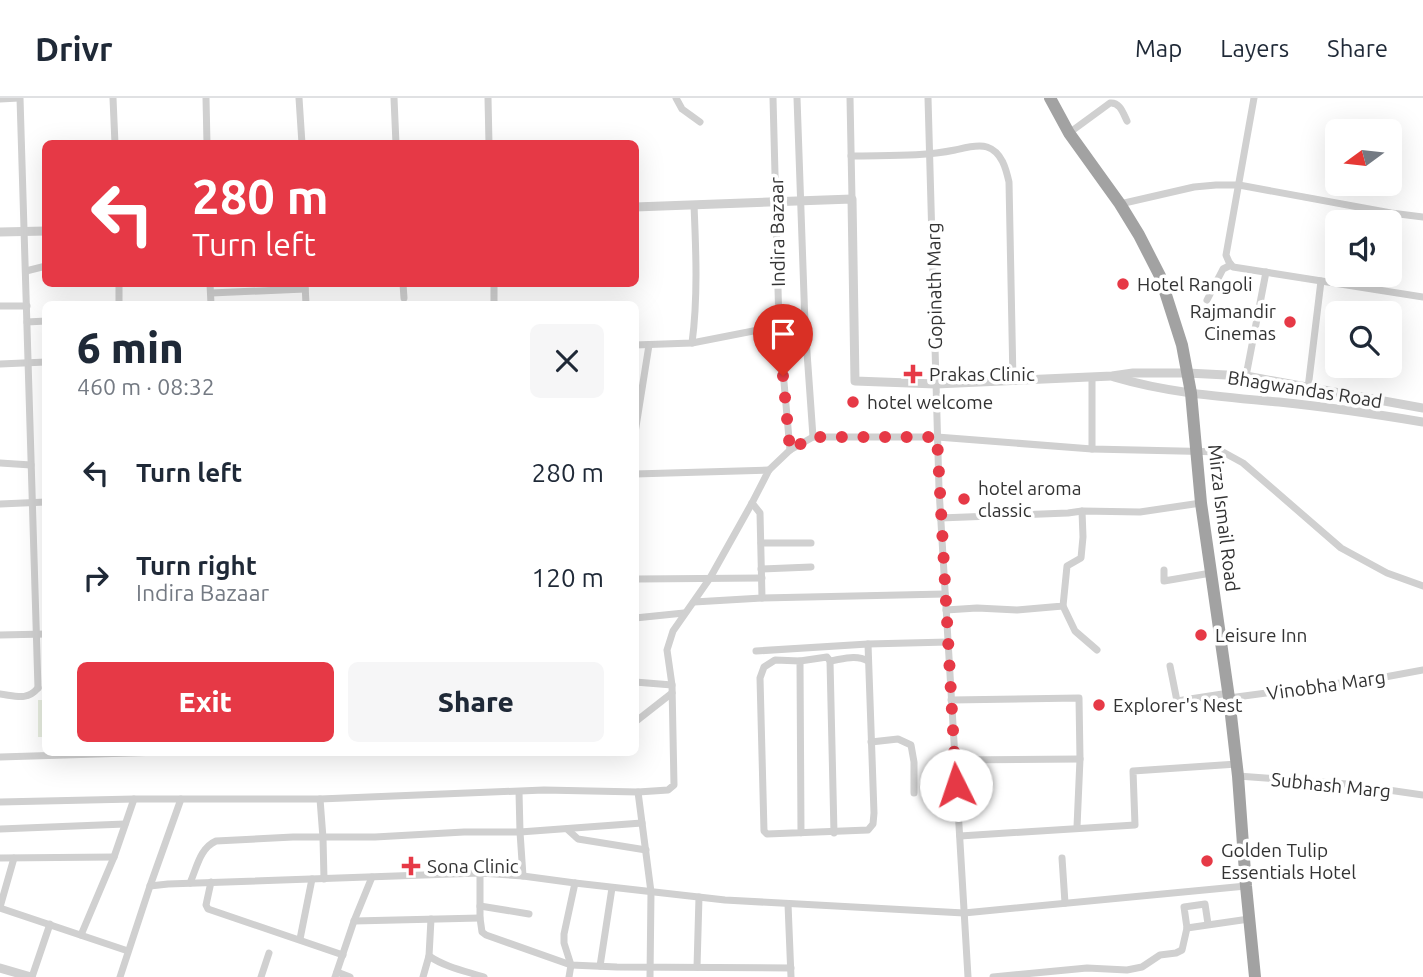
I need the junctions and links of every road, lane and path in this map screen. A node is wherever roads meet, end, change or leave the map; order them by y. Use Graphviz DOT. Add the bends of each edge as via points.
graph roads {
  1 [pos="20,98"];
  2 [pos="113,98"];
  3 [pos="206,98"];
  4 [pos="299,98"];
  5 [pos="394,98"];
  6 [pos="488,98"];
  7 [pos="676,98"];
  8 [pos="773,98"];
  9 [pos="797,98"];
  10 [pos="850,98"];
  11 [pos="928,98"];
  12 [pos="1050,98"];
  13 [pos="1254,98"];
  14 [pos="0,99"];
  15 [pos="1127,121"];
  16 [pos="700,122"];
  17 [pos="1069,133"];
  18 [pos="115,140"];
  19 [pos="207,140"];
  20 [pos="302,140"];
  21 [pos="396,140"];
  22 [pos="489,140"];
  23 [pos="930,155"];
  24 [pos="851,156"];
  25 [pos="1240,186"];
  26 [pos="852,199"];
  27 [pos="776,201"];
  28 [pos="800,201"];
  29 [pos="1120,204"];
  30 [pos="694,205"];
  31 [pos="639,207"];
  32 [pos="1423,217"];
  33 [pos="42,231"];
  34 [pos="0,232"];
  35 [pos="25,232"];
  36 [pos="1231,265"];
  37 [pos="42,267"];
  38 [pos="26,271"];
  39 [pos="1266,272"];
  40 [pos="1321,281"];
  41 [pos="210,287"];
  42 [pos="292,287"];
  43 [pos="403,287"];
  44 [pos="211,293"];
  45 [pos="1423,297"];
  46 [pos="404,298"];
  47 [pos="1207,300"];
  48 [pos="211,301"];
  49 [pos="0,306"];
  50 [pos="27,306"];
  51 [pos="42,321"];
  52 [pos="27,322"];
  53 [pos="805,324"];
  54 [pos="779,326"];
  55 [pos="692,343"];
  56 [pos="639,345"];
  57 [pos="649,345"];
  58 [pos="42,362"];
  59 [pos="28,363"];
  60 [pos="0,364"];
  61 [pos="1187,373"];
  62 [pos="1112,376"];
  63 [pos="1246,376"];
  64 [pos="1092,377"];
  65 [pos="1013,381"];
  66 [pos="936,384"];
  67 [pos="1308,388"];
  68 [pos="1191,393"];
  69 [pos="639,408"];
  70 [pos="1423,408"];
  71 [pos="1423,422"];
  72 [pos="813,437"];
  73 [pos="937,437"];
  74 [pos="790,450"];
  75 [pos="1092,450"];
  76 [pos="1195,451"];
  77 [pos="0,463"];
  78 [pos="32,465"];
  79 [pos="769,470"];
  80 [pos="639,474"];
  81 [pos="42,503"];
  82 [pos="752,503"];
  83 [pos="1201,503"];
  84 [pos="32,504"];
  85 [pos="0,505"];
  86 [pos="1082,511"];
  87 [pos="940,518"];
  88 [pos="811,543"];
  89 [pos="761,544"];
  90 [pos="811,567"];
  91 [pos="1164,570"];
  92 [pos="761,573"];
  93 [pos="1211,573"];
  94 [pos="710,578"];
  95 [pos="639,579"];
  96 [pos="1423,586"];
  97 [pos="945,594"];
  98 [pos="762,598"];
  99 [pos="694,602"];
  100 [pos="1063,606"];
  101 [pos="946,610"];
  102 [pos="684,613"];
  103 [pos="639,618"];
  104 [pos="41,634"];
  105 [pos="0,635"];
  106 [pos="948,642"];
  107 [pos="868,644"];
  108 [pos="1097,650"];
  109 [pos="756,651"];
  110 [pos="800,661"];
  111 [pos="830,661"];
  112 [pos="868,661"];
  113 [pos="1170,666"];
  114 [pos="41,670"];
  115 [pos="1423,670"];
  116 [pos="639,683"];
  117 [pos="42,689"];
  118 [pos="672,689"];
  119 [pos="0,694"];
  120 [pos="1229,696"];
  121 [pos="951,700"];
  122 [pos="639,718"];
  123 [pos="871,742"];
  124 [pos="42,756"];
  125 [pos="0,757"];
  126 [pos="1080,759"];
  127 [pos="954,760"];
  128 [pos="1237,770"];
  129 [pos="519,792"];
  130 [pos="638,792"];
  131 [pos="914,793"];
  132 [pos="1423,795"];
  133 [pos="134,799"];
  134 [pos="181,799"];
  135 [pos="320,799"];
  136 [pos="0,802"];
  137 [pos="642,823"];
  138 [pos="125,824"];
  139 [pos="1077,828"];
  140 [pos="0,829"];
  141 [pos="567,829"];
  142 [pos="520,832"];
  143 [pos="801,833"];
  144 [pos="834,833"];
  145 [pos="960,836"];
  146 [pos="324,838"];
  147 [pos="646,850"];
  148 [pos="114,857"];
  149 [pos="0,858"];
  150 [pos="14,858"];
  151 [pos="1062,858"];
  152 [pos="480,873"];
  153 [pos="523,876"];
  154 [pos="372,877"];
  155 [pos="313,878"];
  156 [pos="324,879"];
  157 [pos="211,882"];
  158 [pos="190,883"];
  159 [pos="575,883"];
  160 [pos="150,886"];
  161 [pos="1246,886"];
  162 [pos="612,888"];
  163 [pos="651,892"];
  164 [pos="699,897"];
  165 [pos="1065,903"];
  166 [pos="788,904"];
  167 [pos="480,906"];
  168 [pos="0,908"];
  169 [pos="964,913"];
  170 [pos="529,914"];
  171 [pos="480,918"];
  172 [pos="431,919"];
  173 [pos="1249,919"];
  174 [pos="354,921"];
  175 [pos="50,924"];
  176 [pos="1208,924"];
  177 [pos="1187,928"];
  178 [pos="81,934"];
  179 [pos="300,939"];
  180 [pos="128,951"];
  181 [pos="269,953"];
  182 [pos="343,955"];
  183 [pos="429,956"];
  184 [pos="571,965"];
  185 [pos="600,967"];
  186 [pos="651,967"];
  187 [pos="697,967"];
  188 [pos="1142,967"];
  189 [pos="0,968"];
  190 [pos="791,968"];
  191 [pos="1050,974"];
  192 [pos="1116,974"];
  193 [pos="336,975"];
  194 [pos="31,977"];
  195 [pos="120,977"];
  196 [pos="261,977"];
  197 [pos="350,977"];
  198 [pos="423,977"];
  199 [pos="484,977"];
  200 [pos="569,977"];
  201 [pos="650,977"];
  202 [pos="790,977"];
  203 [pos="968,977"];
  204 [pos="993,977"];
  205 [pos="1143,977"];
  206 [pos="1255,977"];
  1 -- 14 [label="street"];
  1 -- 35 [label="street"];
  2 -- 18 [label="street"];
  3 -- 19 [label="street"];
  4 -- 20 [label="street"];
  5 -- 21 [label="street"];
  6 -- 22 [label="street"];
  7 -- 16 [label="street" via="682,109"];
  8 -- 27 [label="street, Indira Bazaar"];
  9 -- 28 [label="street"];
  10 -- 24 [label="street"];
  11 -- 23 [label="street, Gopinath Marg"];
  12 -- 17 [label="highway, Mirza Ismail Road"];
  13 -- 25 [label="street"];
  15 -- 17 [label="street" via="1119,105 1110,103"];
  17 -- 29 [label="highway, Mirza Ismail Road"];
  23 -- 24 [label="street"];
  23 -- 65 [label="street" via="985,146 1004,164 1009,182"];
  23 -- 66 [label="street, Gopinath Marg"];
  24 -- 26 [label="street"];
  25 -- 29 [label="street" via="1194,187"];
  25 -- 32 [label="street"];
  25 -- 36 [label="street" via="1226,255"];
  26 -- 28 [label="street"];
  26 -- 66 [label="street, Bhagwandas Road" via="855,381"];
  27 -- 28 [label="street"];
  27 -- 30 [label="street"];
  27 -- 54 [label="street, Indira Bazaar"];
  28 -- 53 [label="street"];
  29 -- 61 [label="highway, Mirza Ismail Road" via="1160,276"];
  30 -- 31 [label="street"];
  30 -- 55 [label="street"];
  33 -- 35 [label="street"];
  34 -- 35 [label="street"];
  35 -- 38 [label="street"];
  36 -- 39 [label="street"];
  36 -- 47 [label="street" via="1223,269"];
  37 -- 38 [label="street"];
  38 -- 50 [label="street"];
  39 -- 40 [label="street"];
  39 -- 63 [label="street"];
  40 -- 45 [label="street"];
  40 -- 67 [label="street"];
  41 -- 44 [label="street"];
  42 -- 44 [label="street"];
  43 -- 46 [label="street"];
  44 -- 48 [label="street"];
  49 -- 50 [label="street"];
  50 -- 52 [label="street"];
  51 -- 52 [label="street"];
  52 -- 59 [label="street"];
  53 -- 54 [label="street"];
  53 -- 72 [label="street"];
  54 -- 55 [label="street"];
  54 -- 74 [label="street, Indira Bazaar"];
  55 -- 57 [label="street"];
  56 -- 57 [label="street"];
  57 -- 69 [label="street"];
  58 -- 59 [label="street"];
  59 -- 60 [label="street"];
  59 -- 78 [label="street"];
  61 -- 62 [label="street, Bhagwandas Road"];
  61 -- 63 [label="street, Bhagwandas Road"];
  61 -- 68 [label="highway, Mirza Ismail Road"];
  62 -- 64 [label="street, Bhagwandas Road"];
  62 -- 68 [label="street, Bhagwandas Road"];
  63 -- 67 [label="street, Bhagwandas Road"];
  64 -- 65 [label="street, Bhagwandas Road"];
  64 -- 75 [label="street"];
  65 -- 66 [label="street, Bhagwandas Road"];
  66 -- 73 [label="street, Gopinath Marg"];
  67 -- 70 [label="street, Bhagwandas Road"];
  68 -- 71 [label="street, Bhagwandas Road"];
  68 -- 76 [label="highway, Mirza Ismail Road"];
  72 -- 73 [label="street"];
  72 -- 74 [label="street"];
  73 -- 75 [label="street"];
  73 -- 87 [label="street, Gopinath Marg"];
  74 -- 79 [label="street"];
  75 -- 76 [label="street"];
  76 -- 83 [label="highway, Mirza Ismail Road"];
  76 -- 96 [label="street" via="1223,452 1243,463 1340,548"];
  77 -- 78 [label="street"];
  78 -- 84 [label="street"];
  79 -- 80 [label="street"];
  79 -- 82 [label="street"];
  81 -- 84 [label="street"];
  82 -- 89 [label="street" via="760,513"];
  82 -- 94 [label="street"];
  83 -- 86 [label="street" via="1140,512"];
  83 -- 93 [label="highway, Mirza Ismail Road"];
  84 -- 85 [label="street"];
  84 -- 104 [label="street"];
  86 -- 87 [label="street"];
  86 -- 100 [label="street" via="1081,558 1067,566"];
  87 -- 97 [label="street, Gopinath Marg"];
  88 -- 89 [label="street"];
  89 -- 92 [label="street"];
  90 -- 92 [label="street"];
  91 -- 93 [label="street" via="1164,581"];
  92 -- 94 [label="street"];
  92 -- 98 [label="street"];
  93 -- 120 [label="highway, Mirza Ismail Road"];
  94 -- 95 [label="street"];
  94 -- 99 [label="street"];
  97 -- 98 [label="street"];
  97 -- 101 [label="street, Gopinath Marg"];
  98 -- 99 [label="street"];
  99 -- 102 [label="street"];
  100 -- 101 [label="street"];
  100 -- 108 [label="street" via="1075,631"];
  101 -- 106 [label="street, Gopinath Marg"];
  102 -- 103 [label="street"];
  102 -- 118 [label="street" via="667,650"];
  104 -- 105 [label="street"];
  104 -- 114 [label="street"];
  106 -- 107 [label="street"];
  106 -- 121 [label="street, Gopinath Marg"];
  107 -- 109 [label="street"];
  107 -- 112 [label="street"];
  110 -- 111 [label="street" via="827,657"];
  110 -- 143 [label="street"];
  110 -- 143 [label="street" via="775,660 764,667 760,678 764,831"];
  111 -- 112 [label="street" via="852,657"];
  111 -- 144 [label="street"];
  112 -- 123 [label="street"];
  113 -- 120 [label="street, Vinobha Marg" via="1177,701"];
  114 -- 117 [label="street"];
  115 -- 120 [label="street, Vinobha Marg"];
  116 -- 118 [label="street"];
  117 -- 119 [label="street" via="26,696"];
  118 -- 122 [label="street"];
  118 -- 130 [label="street" via="674,785 668,790"];
  120 -- 128 [label="highway, Mirza Ismail Road"];
  121 -- 126 [label="street" via="1079,698"];
  121 -- 127 [label="street, Gopinath Marg"];
  123 -- 131 [label="street" via="898,739 911,745"];
  123 -- 144 [label="street" via="873,824 868,830"];
  124 -- 125 [label="street"];
  126 -- 127 [label="street"];
  126 -- 139 [label="street"];
  127 -- 145 [label="street, Gopinath Marg"];
  128 -- 132 [label="street, Subhash Marg"];
  128 -- 139 [label="street, Subhash Marg" via="1133,771 1135,825"];
  128 -- 161 [label="highway, Mirza Ismail Road"];
  129 -- 130 [label="street"];
  129 -- 135 [label="street"];
  129 -- 142 [label="street"];
  130 -- 137 [label="street"];
  133 -- 134 [label="street"];
  133 -- 136 [label="street"];
  133 -- 138 [label="street"];
  134 -- 135 [label="street"];
  134 -- 160 [label="street"];
  135 -- 146 [label="street"];
  137 -- 141 [label="street"];
  137 -- 147 [label="street"];
  138 -- 140 [label="street"];
  138 -- 148 [label="street"];
  139 -- 145 [label="street"];
  141 -- 142 [label="street"];
  141 -- 147 [label="street" via="578,839"];
  142 -- 146 [label="street"];
  142 -- 153 [label="street"];
  143 -- 144 [label="street"];
  145 -- 169 [label="street, Gopinath Marg"];
  146 -- 156 [label="street"];
  146 -- 158 [label="street" via="216,841 203,851"];
  147 -- 163 [label="street"];
  148 -- 150 [label="street"];
  148 -- 178 [label="street"];
  149 -- 150 [label="street"];
  150 -- 168 [label="street"];
  151 -- 165 [label="street"];
  152 -- 153 [label="street"];
  152 -- 154 [label="street"];
  152 -- 167 [label="street"];
  153 -- 159 [label="street"];
  154 -- 156 [label="street"];
  154 -- 174 [label="street"];
  155 -- 156 [label="street"];
  155 -- 157 [label="street"];
  155 -- 179 [label="street"];
  157 -- 158 [label="street"];
  157 -- 179 [label="street" via="208,909"];
  158 -- 160 [label="street"];
  159 -- 162 [label="street"];
  159 -- 184 [label="street" via="564,934"];
  160 -- 180 [label="street"];
  161 -- 165 [label="street"];
  161 -- 173 [label="highway, Mirza Ismail Road"];
  162 -- 163 [label="street"];
  162 -- 185 [label="street"];
  163 -- 164 [label="street"];
  163 -- 186 [label="street"];
  164 -- 166 [label="street"];
  164 -- 187 [label="street"];
  165 -- 169 [label="street"];
  166 -- 169 [label="street"];
  166 -- 190 [label="street"];
  167 -- 170 [label="street"];
  167 -- 171 [label="street"];
  168 -- 175 [label="street"];
  169 -- 203 [label="street, Gopinath Marg"];
  171 -- 172 [label="street"];
  171 -- 184 [label="street" via="486,935"];
  172 -- 174 [label="street"];
  172 -- 183 [label="street"];
  173 -- 176 [label="street"];
  173 -- 206 [label="highway, Mirza Ismail Road"];
  174 -- 182 [label="street"];
  175 -- 178 [label="street"];
  175 -- 194 [label="street"];
  176 -- 177 [label="street"];
  176 -- 177 [label="street" via="1205,904 1184,907"];
  177 -- 188 [label="street" via="1182,950"];
  178 -- 180 [label="street"];
  179 -- 182 [label="street"];
  180 -- 195 [label="street"];
  181 -- 196 [label="street"];
  182 -- 193 [label="street"];
  183 -- 198 [label="street"];
  183 -- 199 [label="street"];
  184 -- 185 [label="street"];
  184 -- 200 [label="street"];
  185 -- 186 [label="street"];
  186 -- 187 [label="street"];
  186 -- 201 [label="street"];
  187 -- 190 [label="street"];
  188 -- 192 [label="street"];
  188 -- 205 [label="street"];
  189 -- 194 [label="street"];
  190 -- 202 [label="street"];
  191 -- 192 [label="street" via="1087,968"];
  191 -- 204 [label="street"];
  193 -- 197 [label="street"];
}
